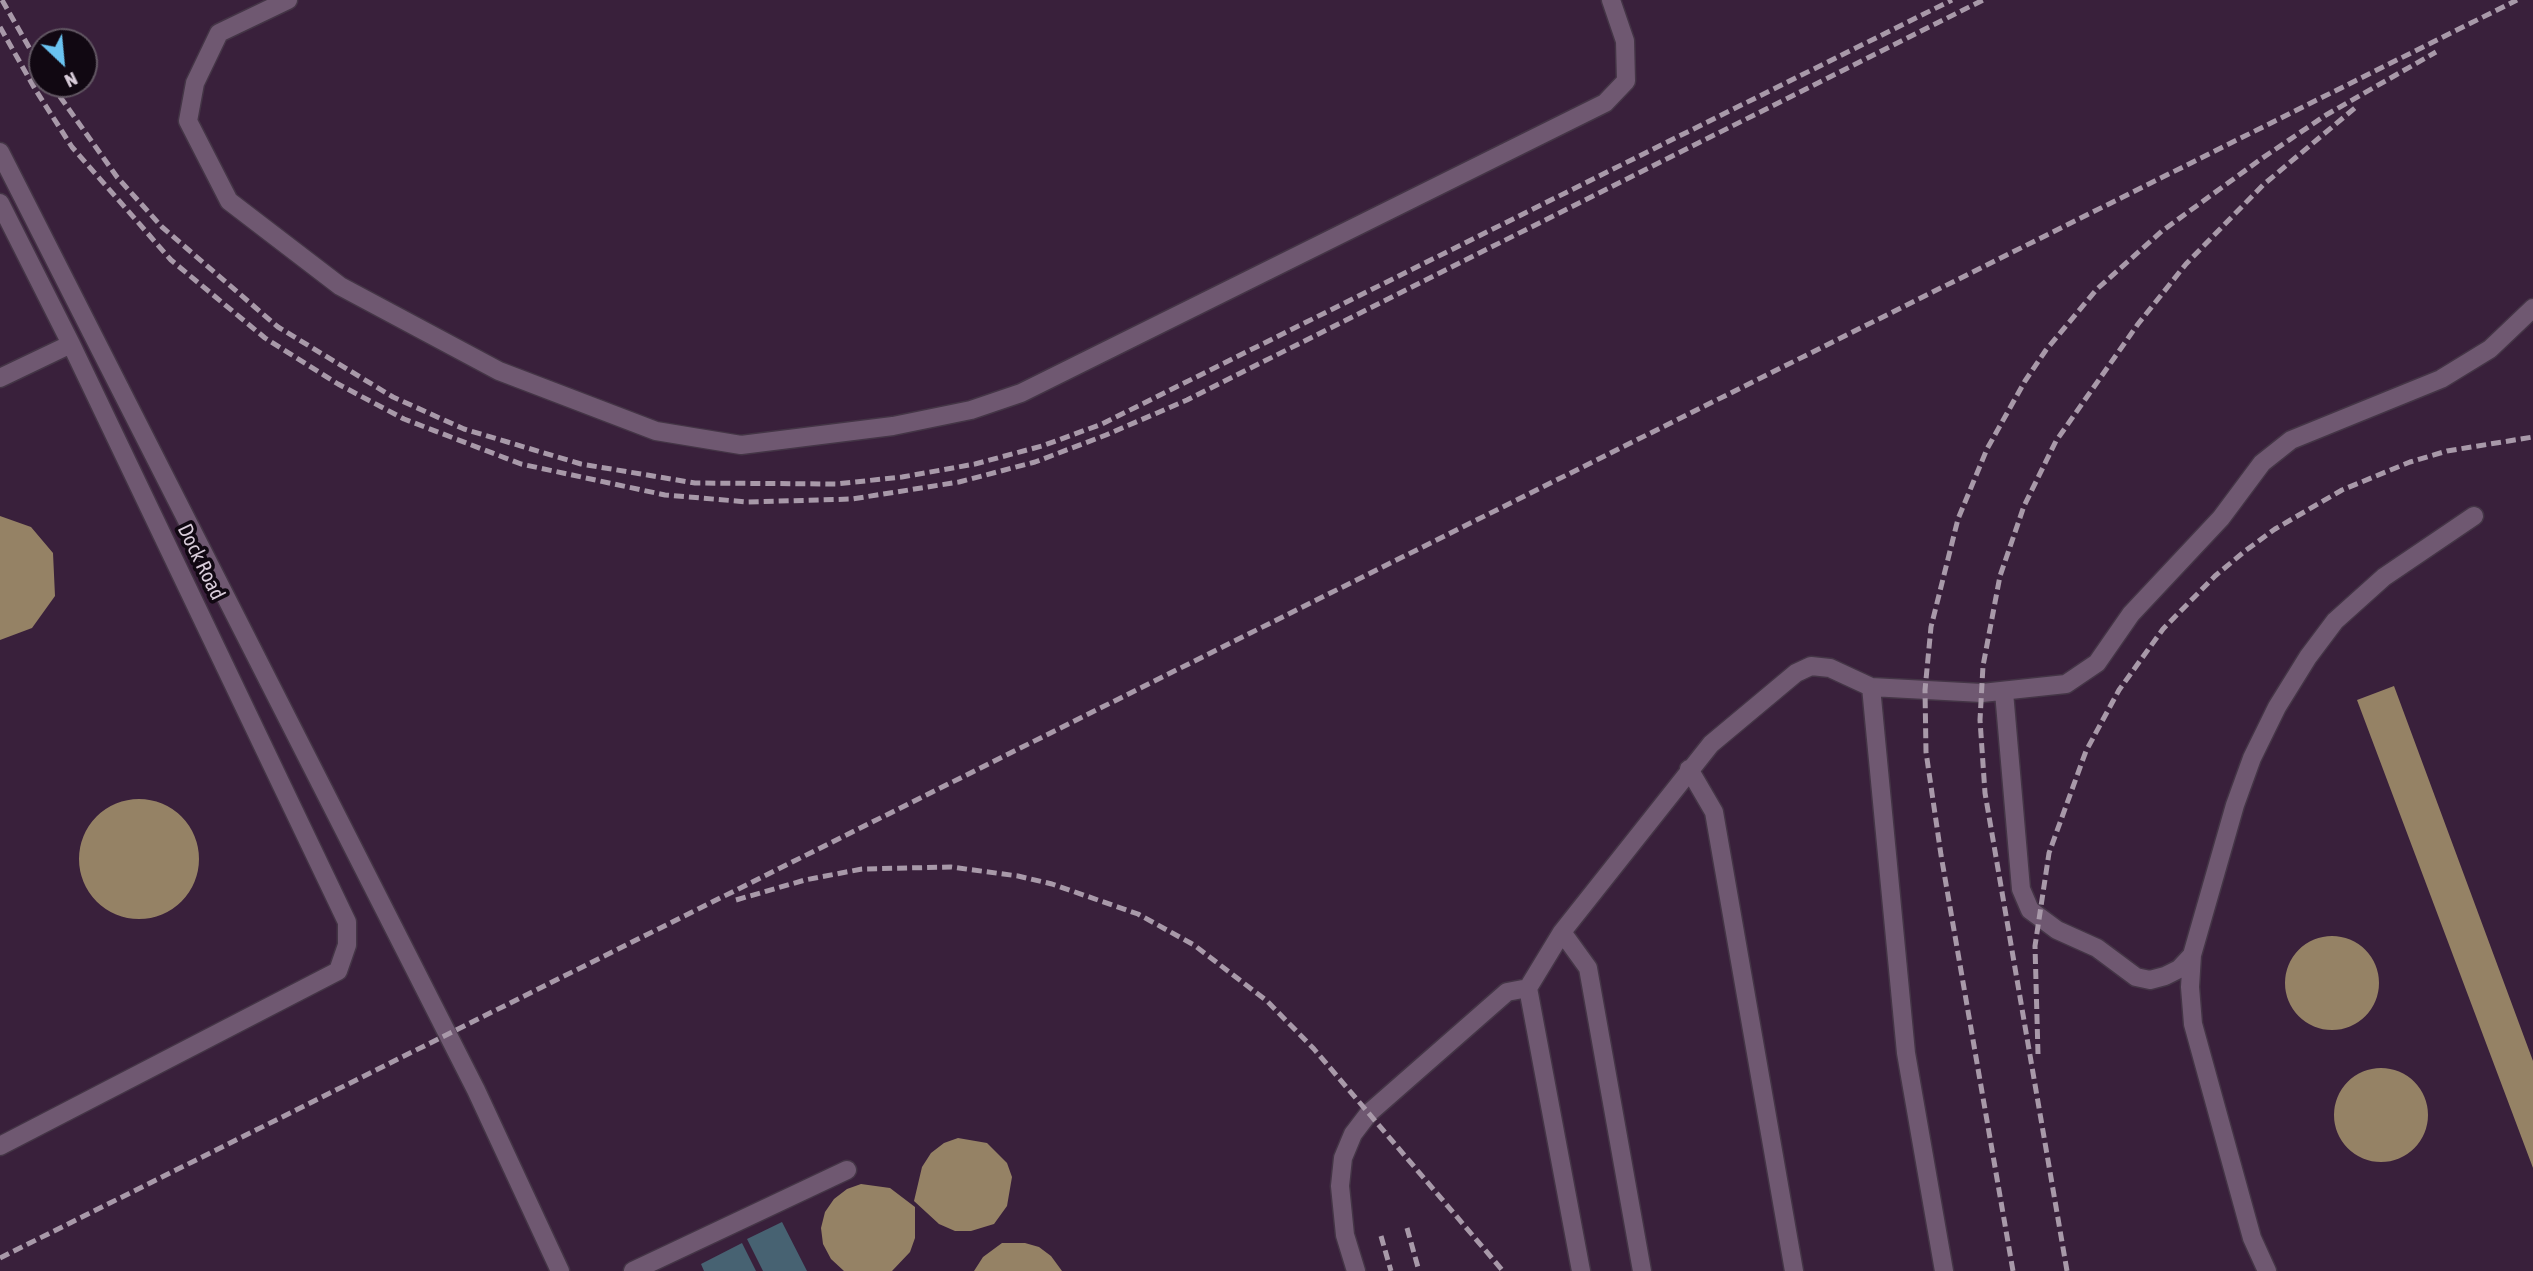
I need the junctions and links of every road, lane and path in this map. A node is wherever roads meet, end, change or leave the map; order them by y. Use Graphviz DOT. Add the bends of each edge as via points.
graph roads {
  1 [pos="288,0"];
  2 [pos="1611,0"];
  3 [pos="0,152"];
  4 [pos="0,203"];
  5 [pos="2533,308"];
  6 [pos="71,344"];
  7 [pos="0,378"];
  8 [pos="2474,516"];
  9 [pos="1871,687"];
  10 [pos="2004,691"];
  11 [pos="1689,769"];
  12 [pos="1562,932"];
  13 [pos="2192,955"];
  14 [pos="1528,988"];
  15 [pos="0,1146"];
  16 [pos="847,1170"];
  17 [pos="560,1271"];
  18 [pos="633,1271"];
  19 [pos="1356,1271"];
  20 [pos="1581,1271"];
  21 [pos="1642,1271"];
  22 [pos="1794,1271"];
  23 [pos="1944,1271"];
  24 [pos="2267,1271"];
  1 -- 2 [label="lane" via="219,33 195,83 188,121 229,201 340,286 499,372 656,431 741,445 893,426 971,410 1021,393 1605,103 1626,81 1625,41"];
  3 -- 17 [label="lane" via="476,1090"];
  4 -- 6 [label="lane, Dock Road"];
  5 -- 10 [label="lane" via="2490,349 2441,379 2291,440 2262,463 2221,518 2131,614 2090,669 2066,684"];
  6 -- 7 [label="lane"];
  6 -- 15 [label="lane, Dock Road" via="347,922 346,945 338,971"];
  8 -- 13 [label="lane" via="2384,577 2335,621 2308,657 2252,758"];
  9 -- 10 [label="lane"];
  9 -- 11 [label="lane" via="1830,668 1803,669 1711,744"];
  9 -- 23 [label="lane" via="1906,1053"];
  10 -- 13 [label="lane" via="2021,889 2030,910 2057,930 2097,947 2136,976 2150,980 2179,970"];
  11 -- 12 [label="lane"];
  11 -- 22 [label="lane" via="1714,812"];
  12 -- 14 [label="lane"];
  12 -- 21 [label="lane" via="1588,968"];
  13 -- 24 [label="lane" via="2193,1024 2252,1238"];
  14 -- 19 [label="lane" via="1507,992 1369,1113 1353,1134 1339,1186 1345,1235"];
  14 -- 20 [label="lane"];
  16 -- 18 [label="lane"];
}
